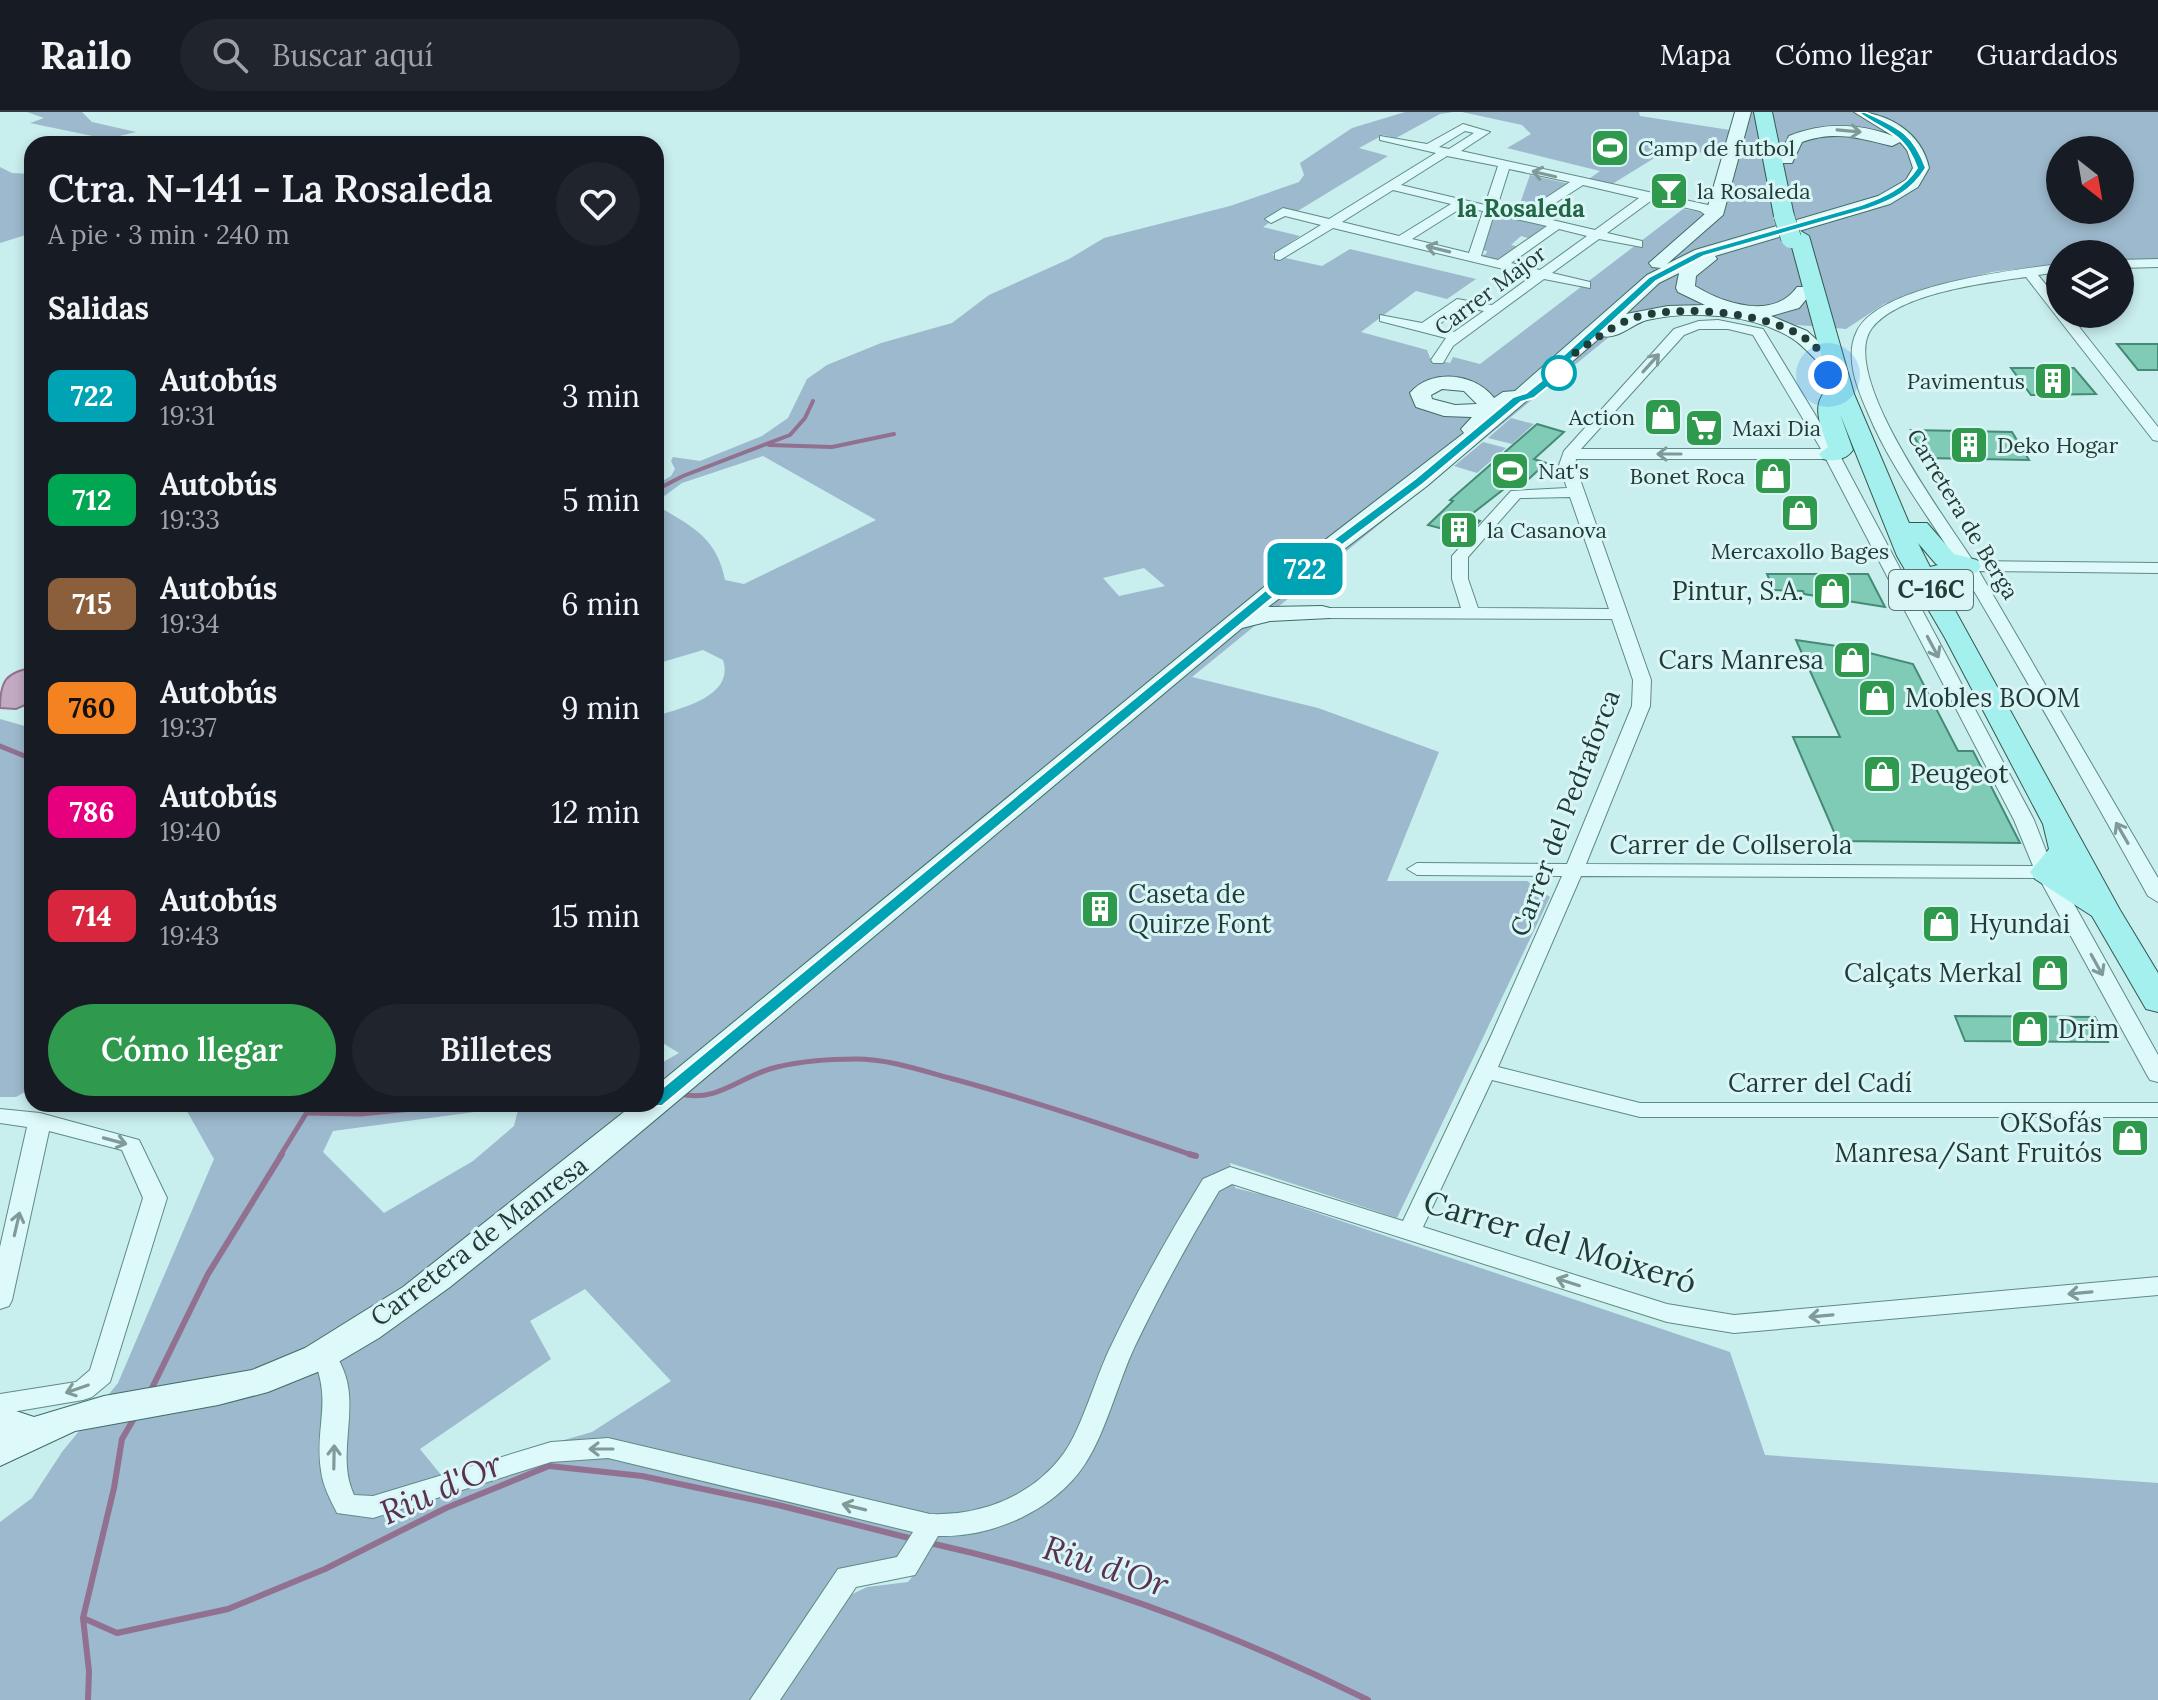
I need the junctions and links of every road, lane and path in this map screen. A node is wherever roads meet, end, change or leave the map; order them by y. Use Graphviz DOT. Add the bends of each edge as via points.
graph roads {
  1 [pos="1743,112"];
  2 [pos="1765,112"];
  3 [pos="1777,112"];
  4 [pos="1862,112"];
  5 [pos="1384,138"];
  6 [pos="1429,148"];
  7 [pos="1450,153"];
  8 [pos="1786,160"];
  9 [pos="1504,165"];
  10 [pos="1579,182"];
  11 [pos="1394,187"];
  12 [pos="1648,197"];
  13 [pos="1461,203"];
  14 [pos="1489,210"];
  15 [pos="1708,212"];
  16 [pos="1524,218"];
  17 [pos="1271,219"];
  18 [pos="1335,225"];
  19 [pos="1557,225"];
  20 [pos="1796,225"];
  21 [pos="1596,234"];
  22 [pos="1754,238"];
  23 [pos="1402,240"];
  24 [pos="1638,244"];
  25 [pos="1280,256"];
  26 [pos="1474,258"];
  27 [pos="2158,263"];
  28 [pos="2134,264"];
  29 [pos="1500,265"];
  30 [pos="1653,268"];
  31 [pos="2046,270"];
  32 [pos="2029,272"];
  33 [pos="1541,275"];
  34 [pos="1585,285"];
  35 [pos="1804,291"];
  36 [pos="2046,294"];
  37 [pos="1494,309"];
  38 [pos="1385,318"];
  39 [pos="1424,328"];
  40 [pos="2073,328"];
  41 [pos="1456,337"];
  42 [pos="1823,356"];
  43 [pos="1567,358"];
  44 [pos="1438,360"];
  45 [pos="1475,393"];
  46 [pos="1834,394"];
  47 [pos="1428,398"];
  48 [pos="2158,437"];
  49 [pos="1569,454"];
  50 [pos="1831,454"];
  51 [pos="1438,455"];
  52 [pos="1876,475"];
  53 [pos="1577,492"];
  54 [pos="1918,528"];
  55 [pos="1968,566"];
  56 [pos="2158,568"];
  57 [pos="1938,571"];
  58 [pos="1297,576"];
  59 [pos="1272,592"];
  60 [pos="1469,607"];
  61 [pos="1322,613"];
  62 [pos="1618,614"];
  63 [pos="1231,625"];
  64 [pos="1959,638"];
  65 [pos="2059,807"];
  66 [pos="1417,869"];
  67 [pos="1576,870"];
  68 [pos="2151,871"];
  69 [pos="2065,875"];
  70 [pos="2158,896"];
  71 [pos="2158,964"];
  72 [pos="2158,985"];
  73 [pos="2158,1001"];
  74 [pos="1487,1072"];
  75 [pos="2158,1075"];
  76 [pos="664,1095"];
  77 [pos="2158,1110"];
  78 [pos="644,1112"];
  79 [pos="0,1116"];
  80 [pos="40,1121"];
  81 [pos="1410,1230"];
  82 [pos="2158,1286"];
  83 [pos="0,1300"];
  84 [pos="323,1353"];
  85 [pos="0,1404"];
  86 [pos="0,1424"];
  87 [pos="36,1432"];
  88 [pos="0,1452"];
  89 [pos="929,1527"];
  90 [pos="764,1700"];
  1 -- 15 [label="main road" via="1726,181"];
  2 -- 20 [label="main road"];
  3 -- 8 [label="main road, C-16C"];
  4 -- 22 [label="main road" via="1913,145 1921,168 1912,183 1864,207"];
  5 -- 6 [label="street"];
  6 -- 7 [label="street"];
  6 -- 7 [label="street" via="1463,127 1484,132"];
  7 -- 9 [label="street"];
  7 -- 11 [label="street"];
  8 -- 20 [label="main road, C-16C"];
  8 -- 30 [label="main road, one-way" via="1795,139 1830,129 1891,141 1906,151 1910,165 1901,181 1876,197 1732,237"];
  10 -- 9 [label="street, one-way"];
  9 -- 14 [label="street"];
  10 -- 12 [label="street"];
  10 -- 16 [label="street"];
  11 -- 13 [label="street"];
  11 -- 18 [label="street"];
  12 -- 15 [label="street"];
  12 -- 21 [label="street, Carrer Major"];
  13 -- 14 [label="street"];
  13 -- 23 [label="street"];
  14 -- 16 [label="street"];
  14 -- 26 [label="street"];
  15 -- 30 [label="main road"];
  16 -- 19 [label="street"];
  17 -- 18 [label="street" via="1283,212"];
  18 -- 23 [label="street"];
  18 -- 25 [label="street"];
  19 -- 21 [label="street"];
  19 -- 29 [label="street"];
  20 -- 35 [label="main road"];
  20 -- 52 [label="main road, C-16C" via="1843,394"];
  20 -- 54 [label="main road, C-16C" via="1854,395"];
  21 -- 24 [label="street"];
  21 -- 33 [label="street, Carrer Major"];
  22 -- 35 [label="main road" via="1687,274 1685,288 1714,304 1745,310 1791,305"];
  22 -- 43 [label="main road" via="1701,254 1653,279"];
  26 -- 23 [label="street, one-way"];
  26 -- 29 [label="street"];
  27 -- 28 [label="street"];
  29 -- 33 [label="street"];
  30 -- 45 [label="main road" via="1523,370"];
  31 -- 32 [label="street, Carretera de Berga"];
  32 -- 36 [label="street"];
  32 -- 55 [label="street, Carretera de Berga" via="1932,292 1887,310 1866,327 1859,353 1865,386 1904,469"];
  33 -- 34 [label="street"];
  33 -- 37 [label="street, Carrer Major"];
  35 -- 42 [label="main road"];
  37 -- 39 [label="street" via="1462,302"];
  37 -- 41 [label="street, Carrer Major"];
  38 -- 39 [label="street"];
  39 -- 41 [label="street"];
  40 -- 48 [label="street"];
  41 -- 44 [label="street, Carrer Major"];
  42 -- 43 [label="main road" via="1799,334 1775,323 1701,310 1629,319"];
  42 -- 46 [label="main road"];
  43 -- 45 [label="main road" via="1502,402"];
  43 -- 51 [label="main road, Carretera de Manresa"];
  44 -- 45 [label="main road"];
  44 -- 47 [label="main road" via="1438,379"];
  45 -- 47 [label="main road" via="1436,384"];
  45 -- 47 [label="main road" via="1463,412"];
  45 -- 51 [label="main road"];
  46 -- 50 [label="main road" via="1828,415 1841,450"];
  46 -- 52 [label="main road" via="1855,445"];
  47 -- 51 [label="main road" via="1446,420"];
  50 -- 49 [label="street, one-way"];
  49 -- 50 [label="street, one-way" via="1679,332 1710,323 1758,332"];
  49 -- 53 [label="street, Carrer del Pedraforca" via="1567,465"];
  50 -- 69 [label="street, one-way" via="2017,806"];
  51 -- 58 [label="main road, Carretera de Manresa"];
  51 -- 59 [label="main road" via="1301,557"];
  52 -- 64 [label="main road, C-16C" via="1910,556"];
  53 -- 60 [label="street" via="1516,494 1460,556"];
  53 -- 62 [label="street, Carrer del Pedraforca"];
  54 -- 55 [label="main road" via="1945,559"];
  54 -- 57 [label="main road, C-16C"];
  55 -- 56 [label="street"];
  55 -- 57 [label="main road"];
  68 -- 55 [label="street, Carretera de Berga, one-way"];
  57 -- 64 [label="main road" via="1930,575 1955,619"];
  57 -- 65 [label="main road, C-16C"];
  58 -- 59 [label="main road, Carretera de Manresa"];
  58 -- 61 [label="main road" via="1287,591 1296,602"];
  59 -- 63 [label="main road, Carretera de Manresa"];
  60 -- 61 [label="street"];
  60 -- 62 [label="street"];
  61 -- 63 [label="main road" via="1269,614"];
  62 -- 67 [label="street, Carrer del Pedraforca" via="1642,680 1641,706"];
  63 -- 76 [label="main road, Carretera de Manresa"];
  64 -- 65 [label="main road, C-16C"];
  65 -- 69 [label="main road, C-16C"];
  65 -- 71 [label="main road, C-16C"];
  66 -- 67 [label="street, Carrer de Collserola"];
  67 -- 69 [label="street, Carrer de Collserola"];
  67 -- 74 [label="street, Carrer del Pedraforca"];
  68 -- 70 [label="street, Carretera de Berga"];
  69 -- 72 [label="main road" via="2104,886"];
  69 -- 73 [label="main road" via="2104,910"];
  69 -- 75 [label="street, one-way"];
  74 -- 77 [label="street, Carrer del Cadí" via="1640,1110"];
  74 -- 81 [label="street, Carrer del Pedraforca"];
  78 -- 84 [label="main road, Carretera de Manresa" via="417,1295"];
  79 -- 80 [label="street"];
  83 -- 80 [label="street, one-way"];
  80 -- 85 [label="street, one-way" via="131,1145 155,1198 101,1375 83,1390"];
  82 -- 81 [label="street, Carrer del Moixeró, one-way" via="1734,1324 1667,1313"];
  81 -- 89 [label="street, Carrer del Moixeró" via="1230,1177 1211,1185 1130,1333 1075,1458 1048,1487 1010,1512"];
  84 -- 87 [label="main road, Carretera de Manresa" via="256,1382 205,1396 83,1414"];
  89 -- 84 [label="street, one-way" via="608,1448 551,1452 373,1507 346,1505 334,1487 339,1394"];
  86 -- 87 [label="main road"];
  87 -- 88 [label="main road"];
  89 -- 90 [label="street" via="912,1560 897,1569 848,1577"];
}
